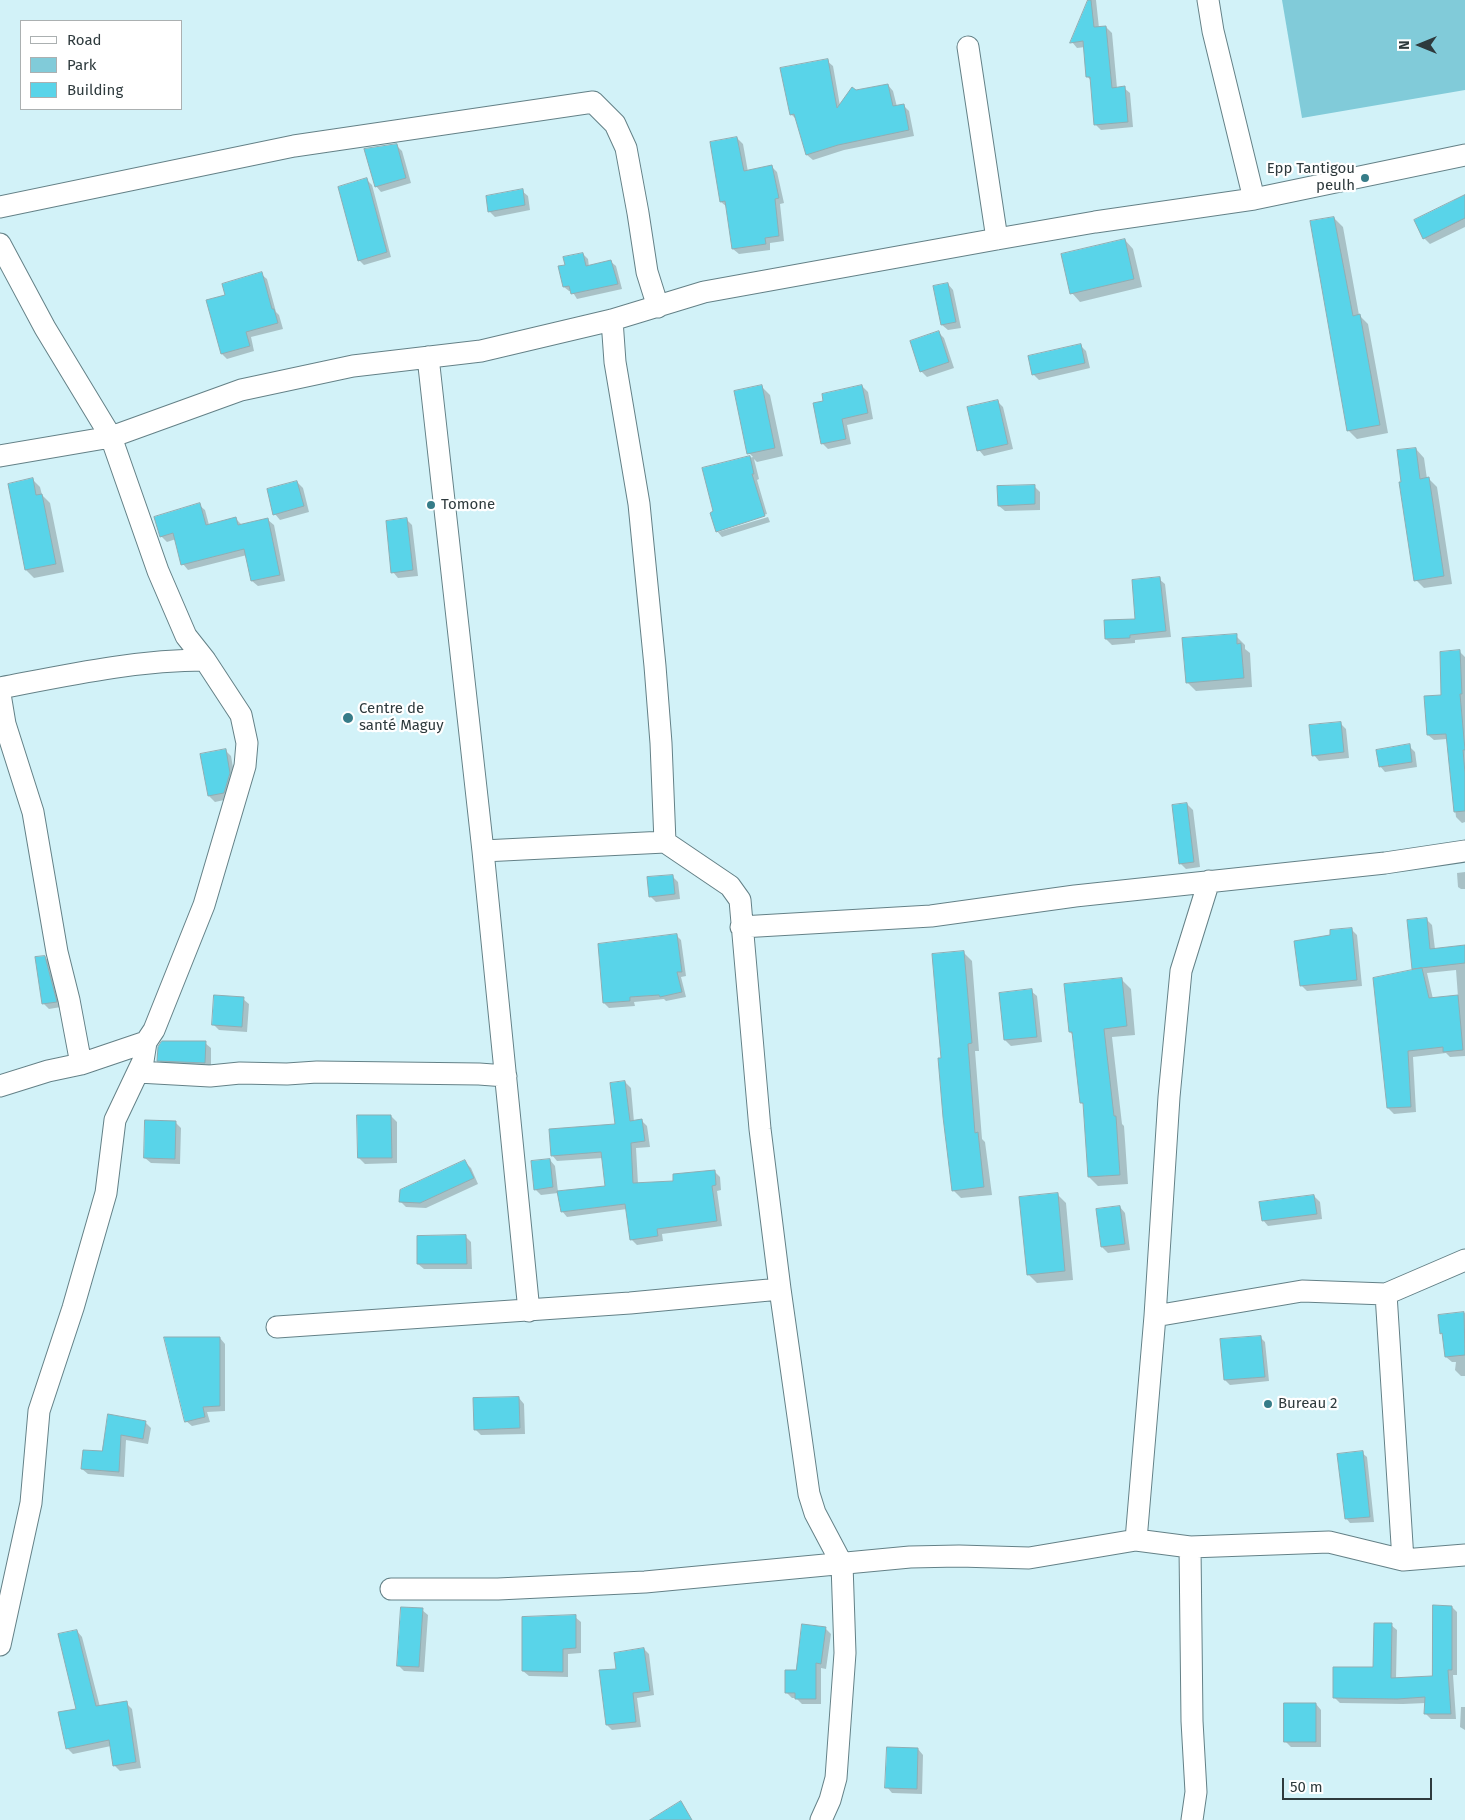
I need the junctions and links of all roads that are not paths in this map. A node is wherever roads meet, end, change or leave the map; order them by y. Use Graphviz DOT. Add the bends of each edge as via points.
graph roads {
  1 [pos="1208,0"];
  2 [pos="968,47"];
  3 [pos="1465,155"];
  4 [pos="1254,200"];
  5 [pos="0,206"];
  6 [pos="997,239"];
  7 [pos="0,244"];
  8 [pos="658,307"];
  9 [pos="612,320"];
  10 [pos="428,357"];
  11 [pos="111,437"];
  12 [pos="0,456"];
  13 [pos="205,660"];
  14 [pos="0,688"];
  15 [pos="0,694"];
  16 [pos="665,842"];
  17 [pos="483,851"];
  18 [pos="1465,851"];
  19 [pos="1209,882"];
  20 [pos="741,927"];
  21 [pos="146,1042"];
  22 [pos="81,1064"];
  23 [pos="138,1072"];
  24 [pos="506,1076"];
  25 [pos="0,1086"];
  26 [pos="1465,1260"];
  27 [pos="780,1288"];
  28 [pos="1386,1294"];
  29 [pos="529,1310"];
  30 [pos="1155,1316"];
  31 [pos="278,1327"];
  32 [pos="1136,1540"];
  33 [pos="1190,1547"];
  34 [pos="1465,1554"];
  35 [pos="1403,1560"];
  36 [pos="842,1564"];
  37 [pos="391,1589"];
  38 [pos="0,1644"];
  39 [pos="821,1820"];
  40 [pos="1192,1820"];
  1 -- 4 [label="street"];
  2 -- 6 [label="street"];
  3 -- 4 [label="street"];
  4 -- 6 [label="street"];
  5 -- 8 [label="street" via="294,146 593,102 616,124 626,148 647,272"];
  6 -- 8 [label="street" via="704,292"];
  7 -- 11 [label="street"];
  8 -- 9 [label="street"];
  9 -- 10 [label="street" via="481,351"];
  9 -- 16 [label="street" via="615,362 639,504 655,666"];
  10 -- 11 [label="street" via="353,366 241,390"];
  10 -- 17 [label="street"];
  11 -- 12 [label="street"];
  11 -- 13 [label="street" via="158,571 186,636"];
  13 -- 14 [label="street" via="103,669"];
  13 -- 21 [label="street" via="241,715 247,742 245,766 204,905 154,1030"];
  15 -- 22 [label="street" via="5,724 32,812"];
  16 -- 17 [label="street"];
  16 -- 20 [label="street" via="730,886 740,900"];
  17 -- 24 [label="street"];
  18 -- 19 [label="street"];
  19 -- 20 [label="street" via="931,916"];
  19 -- 30 [label="street" via="1181,971"];
  20 -- 27 [label="street" via="760,1129"];
  21 -- 22 [label="street"];
  21 -- 23 [label="street"];
  22 -- 25 [label="street"];
  23 -- 24 [label="street" via="210,1076 372,1072"];
  23 -- 38 [label="street" via="115,1120 106,1193 40,1411 31,1503"];
  24 -- 29 [label="street"];
  26 -- 28 [label="street"];
  27 -- 29 [label="street"];
  27 -- 36 [label="street" via="809,1494 815,1513"];
  28 -- 30 [label="street" via="1302,1291"];
  28 -- 35 [label="street"];
  29 -- 31 [label="street"];
  30 -- 32 [label="street"];
  32 -- 33 [label="street"];
  32 -- 36 [label="street" via="1029,1558 910,1557"];
  33 -- 35 [label="street" via="1329,1542"];
  33 -- 40 [label="street" via="1196,1792"];
  34 -- 35 [label="street"];
  36 -- 37 [label="street" via="637,1582 498,1589"];
  36 -- 39 [label="street" via="846,1652 836,1778"];
}
